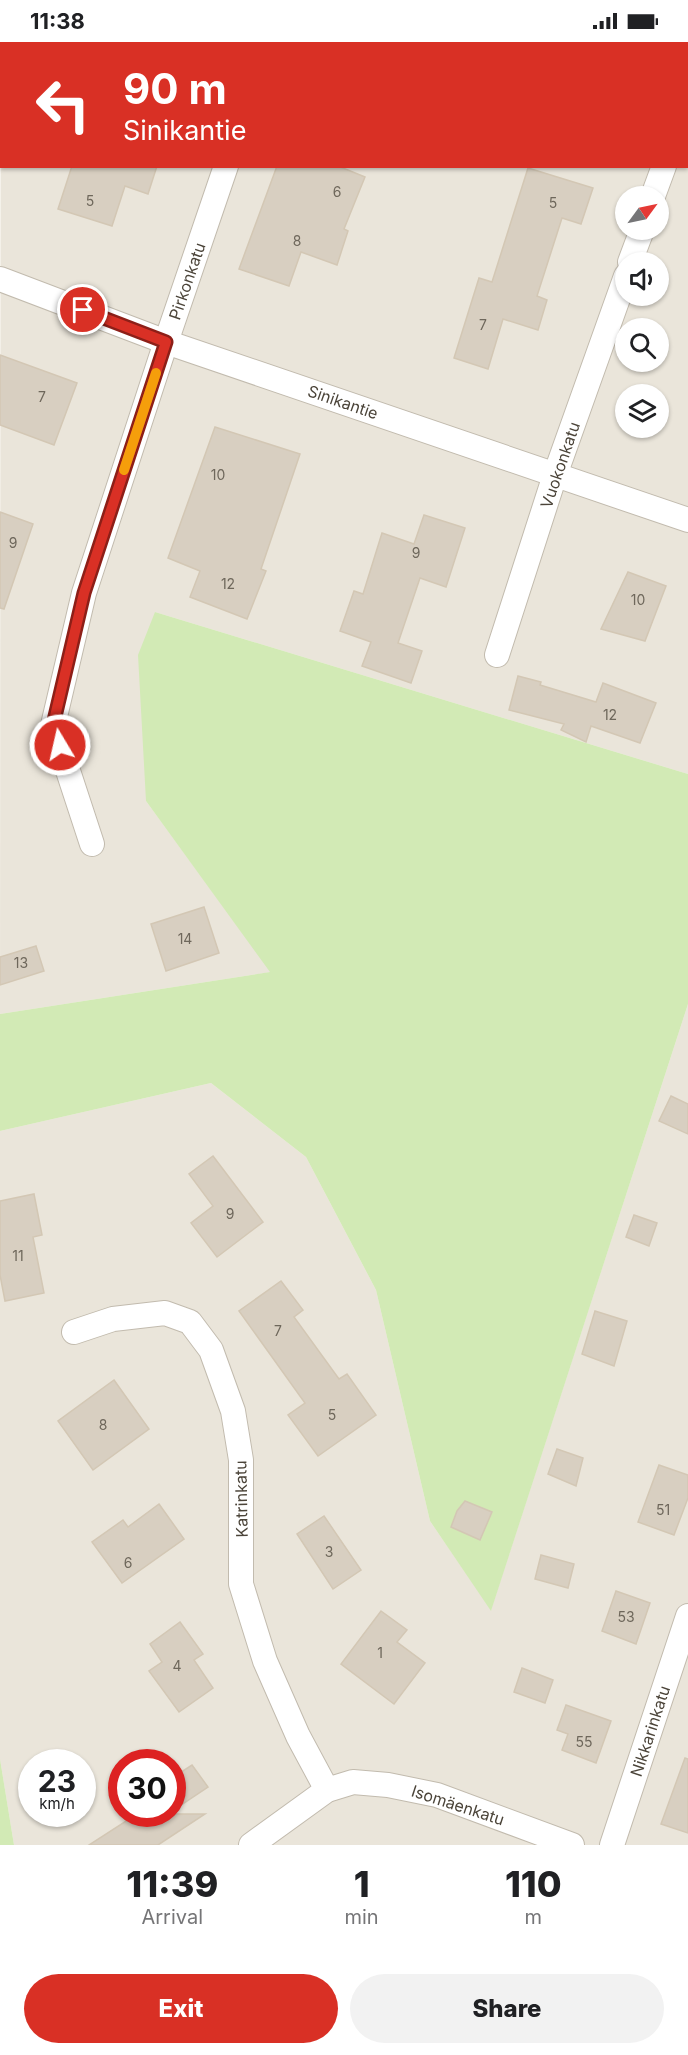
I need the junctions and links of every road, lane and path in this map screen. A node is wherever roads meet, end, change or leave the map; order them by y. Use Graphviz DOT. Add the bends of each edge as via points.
graph roads {
  1 [pos="225,168"];
  2 [pos="663,168"];
  3 [pos="657,186"];
  4 [pos="0,279"];
  5 [pos="615,306"];
  6 [pos="166,342"];
  7 [pos="555,475"];
  8 [pos="688,520"];
  9 [pos="497,655"];
  10 [pos="92,844"];
  11 [pos="74,1332"];
  12 [pos="688,1616"];
  13 [pos="327,1790"];
  14 [pos="251,1845"];
  15 [pos="572,1845"];
  16 [pos="612,1845"];
  1 -- 6 [label="street, Pirkonkatu"];
  2 -- 3 [label="street"];
  4 -- 6 [label="street, Sinikantie"];
  5 -- 7 [label="street, Vuokonkatu"];
  6 -- 7 [label="street, Sinikantie"];
  6 -- 10 [label="street, Pirkonkatu" via="84,593 53,725"];
  7 -- 8 [label="street, Sinikantie"];
  7 -- 9 [label="street, Vuokonkatu"];
  11 -- 13 [label="street, Katrinkatu" via="113,1318 165,1313 190,1322 211,1350 233,1411 241,1460 242,1584 265,1661"];
  12 -- 16 [label="street, Nikkarinkatu"];
  13 -- 14 [label="street, Isomäenkatu"];
  13 -- 15 [label="street, Isomäenkatu" via="353,1782 437,1795"];
}
